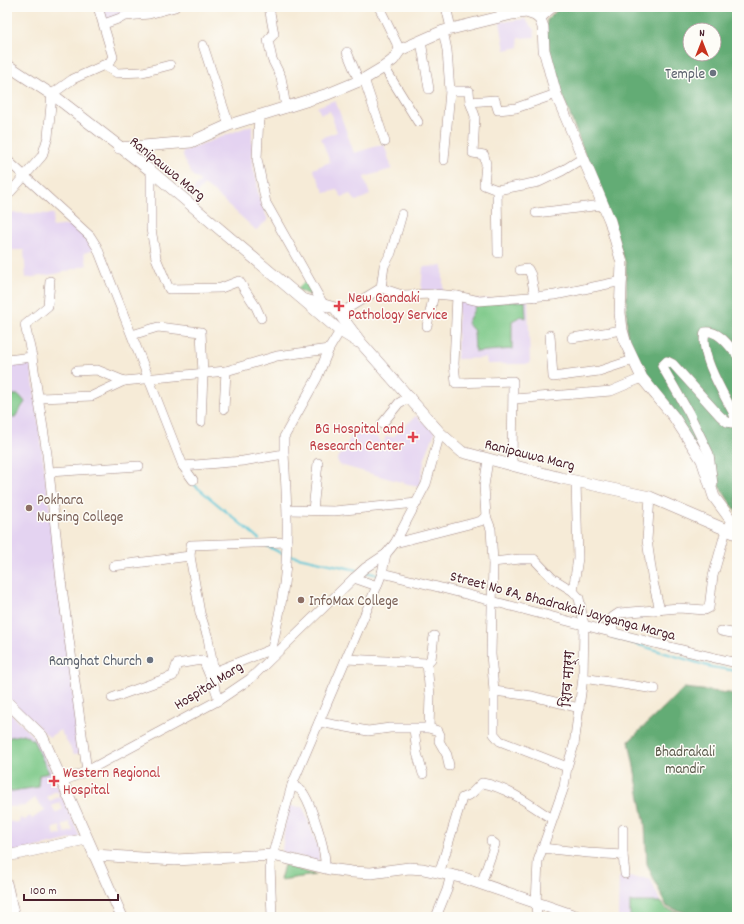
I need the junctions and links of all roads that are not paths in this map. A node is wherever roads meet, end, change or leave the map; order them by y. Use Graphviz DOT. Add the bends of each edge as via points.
graph roads {
  1 [pos="98,7"];
  2 [pos="175,7"];
  3 [pos="269,7"];
  4 [pos="380,7"];
  5 [pos="446,7"];
  6 [pos="553,7"];
  7 [pos="540,19"];
  8 [pos="104,24"];
  9 [pos="447,30"];
  10 [pos="421,41"];
  11 [pos="203,45"];
  12 [pos="400,50"];
  13 [pos="347,52"];
  14 [pos="7,65"];
  15 [pos="103,65"];
  16 [pos="170,65"];
  17 [pos="384,67"];
  18 [pos="362,80"];
  19 [pos="429,88"];
  20 [pos="450,91"];
  21 [pos="52,94"];
  22 [pos="556,94"];
  23 [pos="470,102"];
  24 [pos="286,108"];
  25 [pos="258,115"];
  26 [pos="418,122"];
  27 [pos="229,125"];
  28 [pos="385,142"];
  29 [pos="120,148"];
  30 [pos="583,158"];
  31 [pos="7,160"];
  32 [pos="444,160"];
  33 [pos="151,172"];
  34 [pos="26,176"];
  35 [pos="497,190"];
  36 [pos="7,196"];
  37 [pos="602,206"];
  38 [pos="536,213"];
  39 [pos="402,214"];
  40 [pos="498,253"];
  41 [pos="520,270"];
  42 [pos="50,281"];
  43 [pos="622,281"];
  44 [pos="381,288"];
  45 [pos="434,294"];
  46 [pos="457,296"];
  47 [pos="536,297"];
  48 [pos="306,300"];
  49 [pos="323,304"];
  50 [pos="341,315"];
  51 [pos="261,318"];
  52 [pos="427,326"];
  53 [pos="622,330"];
  54 [pos="340,331"];
  55 [pos="550,334"];
  56 [pos="132,335"];
  57 [pos="572,338"];
  58 [pos="362,344"];
  59 [pos="329,349"];
  60 [pos="737,355"];
  61 [pos="32,357"];
  62 [pos="7,360"];
  63 [pos="633,360"];
  64 [pos="226,371"];
  65 [pos="76,372"];
  66 [pos="203,374"];
  67 [pos="149,378"];
  68 [pos="642,378"];
  69 [pos="124,381"];
  70 [pos="410,397"];
  71 [pos="40,398"];
  72 [pos="514,399"];
  73 [pos="224,409"];
  74 [pos="201,422"];
  75 [pos="382,424"];
  76 [pos="440,433"];
  77 [pos="284,454"];
  78 [pos="488,460"];
  79 [pos="318,463"];
  80 [pos="139,466"];
  81 [pos="183,466"];
  82 [pos="512,466"];
  83 [pos="49,472"];
  84 [pos="193,480"];
  85 [pos="576,481"];
  86 [pos="650,497"];
  87 [pos="714,497"];
  88 [pos="417,503"];
  89 [pos="288,510"];
  90 [pos="313,510"];
  91 [pos="486,516"];
  92 [pos="731,532"];
  93 [pos="287,542"];
  94 [pos="395,543"];
  95 [pos="386,554"];
  96 [pos="190,556"];
  97 [pos="493,562"];
  98 [pos="113,566"];
  99 [pos="382,573"];
  100 [pos="354,578"];
  101 [pos="377,586"];
  102 [pos="572,591"];
  103 [pos="493,600"];
  104 [pos="660,610"];
  105 [pos="584,625"];
  106 [pos="613,632"];
  107 [pos="722,632"];
  108 [pos="737,634"];
  109 [pos="434,636"];
  110 [pos="271,654"];
  111 [pos="346,659"];
  112 [pos="428,663"];
  113 [pos="737,663"];
  114 [pos="214,672"];
  115 [pos="583,678"];
  116 [pos="213,682"];
  117 [pos="655,689"];
  118 [pos="494,691"];
  119 [pos="112,698"];
  120 [pos="219,700"];
  121 [pos="7,702"];
  122 [pos="579,708"];
  123 [pos="319,722"];
  124 [pos="429,728"];
  125 [pos="414,729"];
  126 [pos="449,766"];
  127 [pos="567,767"];
  128 [pos="87,771"];
  129 [pos="423,774"];
  130 [pos="63,781"];
  131 [pos="292,785"];
  132 [pos="552,819"];
  133 [pos="623,829"];
  134 [pos="86,839"];
  135 [pos="491,841"];
  136 [pos="542,848"];
  137 [pos="623,854"];
  138 [pos="94,855"];
  139 [pos="273,855"];
  140 [pos="7,856"];
  141 [pos="321,867"];
  142 [pos="446,873"];
  143 [pos="625,874"];
  144 [pos="7,883"];
  145 [pos="481,884"];
  146 [pos="536,904"];
  147 [pos="15,917"];
  148 [pos="122,917"];
  149 [pos="272,917"];
  150 [pos="436,917"];
  151 [pos="537,917"];
  152 [pos="578,917"];
  1 -- 8 [label="street"];
  2 -- 8 [label="street" via="148,14 126,16"];
  3 -- 24 [label="street" via="274,34 268,40 272,59 281,77"];
  4 -- 12 [label="street"];
  5 -- 9 [label="street"];
  6 -- 7 [label="street"];
  7 -- 9 [label="main road" via="526,12"];
  7 -- 22 [label="main road"];
  8 -- 15 [label="street" via="113,57 109,63"];
  9 -- 10 [label="main road"];
  9 -- 20 [label="street"];
  10 -- 12 [label="main road"];
  10 -- 19 [label="street"];
  11 -- 27 [label="street"];
  12 -- 17 [label="main road"];
  13 -- 18 [label="street"];
  14 -- 21 [label="main road, Ranipauwa Marg"];
  15 -- 16 [label="street" via="117,73 144,72"];
  15 -- 21 [label="street" via="74,79"];
  17 -- 18 [label="main road"];
  17 -- 26 [label="street"];
  18 -- 24 [label="main road"];
  18 -- 28 [label="street"];
  20 -- 23 [label="street" via="469,91"];
  20 -- 32 [label="street"];
  21 -- 29 [label="main road, Ranipauwa Marg"];
  21 -- 34 [label="street" via="48,137 42,156"];
  22 -- 23 [label="street" via="504,110 496,109 495,100"];
  22 -- 30 [label="main road"];
  23 -- 35 [label="street" via="475,116 473,153 484,155 484,185"];
  24 -- 25 [label="main road"];
  25 -- 27 [label="main road"];
  25 -- 49 [label="street" via="257,159 266,203"];
  27 -- 29 [label="main road" via="191,142"];
  29 -- 33 [label="main road, Ranipauwa Marg"];
  30 -- 35 [label="street" via="539,182"];
  30 -- 37 [label="main road"];
  31 -- 34 [label="street"];
  33 -- 48 [label="main road, Ranipauwa Marg"];
  33 -- 51 [label="street" via="151,229 156,258 169,289 221,288 239,281"];
  34 -- 36 [label="street"];
  34 -- 56 [label="street" via="93,241"];
  35 -- 40 [label="street"];
  37 -- 38 [label="street"];
  37 -- 43 [label="main road" via="610,221 622,263"];
  39 -- 44 [label="street" via="391,253 384,266"];
  41 -- 47 [label="street" via="528,269"];
  42 -- 61 [label="street" via="48,306 25,325"];
  43 -- 47 [label="street"];
  43 -- 53 [label="main road"];
  44 -- 45 [label="street" via="402,295"];
  44 -- 50 [label="street" via="361,299"];
  45 -- 46 [label="street"];
  45 -- 52 [label="street"];
  46 -- 47 [label="street" via="479,301"];
  46 -- 72 [label="street" via="454,364 456,383 513,380"];
  48 -- 49 [label="main road"];
  48 -- 54 [label="main road, Ranipauwa Marg"];
  49 -- 50 [label="main road" via="335,308"];
  50 -- 58 [label="main road"];
  53 -- 57 [label="street"];
  53 -- 63 [label="main road"];
  54 -- 58 [label="main road, Ranipauwa Marg"];
  54 -- 59 [label="street"];
  55 -- 63 [label="street" via="553,377 599,371"];
  56 -- 66 [label="street" via="158,327 201,332"];
  56 -- 67 [label="street"];
  58 -- 70 [label="main road, Ranipauwa Marg"];
  59 -- 64 [label="street" via="277,356"];
  59 -- 77 [label="street" via="317,378 284,437"];
  60 -- 87 [label="street" via="716,334 706,332 704,337 712,374 733,412 735,418 732,423 720,416 673,364 667,361 662,366 690,413 709,454"];
  61 -- 62 [label="street"];
  61 -- 71 [label="street"];
  63 -- 68 [label="main road"];
  64 -- 66 [label="street"];
  64 -- 73 [label="street"];
  65 -- 69 [label="street" via="97,370"];
  66 -- 67 [label="street"];
  66 -- 74 [label="street"];
  67 -- 69 [label="street"];
  67 -- 81 [label="street"];
  68 -- 72 [label="street" via="612,391"];
  68 -- 87 [label="main road" via="674,417 702,460"];
  69 -- 71 [label="street" via="92,396"];
  70 -- 75 [label="street" via="399,404"];
  70 -- 76 [label="main road, Ranipauwa Marg"];
  71 -- 83 [label="street"];
  72 -- 82 [label="street"];
  76 -- 78 [label="main road, Ranipauwa Marg" via="462,452"];
  76 -- 88 [label="street" via="426,484"];
  77 -- 81 [label="street" via="243,461"];
  77 -- 89 [label="street"];
  78 -- 82 [label="main road, Ranipauwa Marg"];
  78 -- 91 [label="street" via="484,486"];
  79 -- 90 [label="street"];
  80 -- 83 [label="street"];
  81 -- 84 [label="street"];
  82 -- 85 [label="main road, Ranipauwa Marg"];
  83 -- 128 [label="street"];
  85 -- 86 [label="main road, Ranipauwa Marg"];
  85 -- 102 [label="street" via="578,558"];
  86 -- 92 [label="main road, Ranipauwa Marg"];
  86 -- 104 [label="street" via="647,540"];
  87 -- 92 [label="main road" via="731,520"];
  88 -- 90 [label="street" via="334,511"];
  88 -- 94 [label="street"];
  89 -- 90 [label="street"];
  89 -- 93 [label="street"];
  91 -- 94 [label="street" via="481,521"];
  91 -- 97 [label="street" via="491,529"];
  92 -- 104 [label="street" via="713,576 709,608"];
  93 -- 96 [label="street" via="191,545"];
  93 -- 110 [label="street" via="282,597"];
  94 -- 95 [label="street"];
  95 -- 99 [label="street"];
  95 -- 100 [label="street, Hospital Marg"];
  96 -- 98 [label="street"];
  96 -- 114 [label="street"];
  97 -- 102 [label="street, शिव मार्ग" via="534,559 552,578"];
  97 -- 103 [label="street"];
  99 -- 101 [label="street"];
  99 -- 103 [label="street, Street No 8A, Bhadrakali Jayganga Marga"];
  100 -- 101 [label="street"];
  100 -- 110 [label="street, Hospital Marg"];
  101 -- 111 [label="street"];
  102 -- 105 [label="street, शिव मार्ग" via="579,598"];
  103 -- 105 [label="street, Street No 8A, Bhadrakali Jayganga Marga"];
  103 -- 118 [label="street" via="491,654"];
  104 -- 106 [label="street" via="615,615"];
  105 -- 106 [label="street, Street No 8A, Bhadrakali Jayganga Marga"];
  105 -- 115 [label="street, शिव मार्ग"];
  106 -- 113 [label="street, Street No 8A, Bhadrakali Jayganga Marga"];
  107 -- 108 [label="street"];
  109 -- 112 [label="street" via="431,659"];
  110 -- 114 [label="street"];
  110 -- 120 [label="street, Hospital Marg" via="250,678"];
  111 -- 112 [label="street"];
  111 -- 123 [label="street"];
  112 -- 124 [label="street"];
  114 -- 116 [label="street"];
  115 -- 117 [label="street"];
  115 -- 122 [label="street, शिव मार्ग"];
  116 -- 119 [label="street" via="204,662 198,660 177,664 173,676"];
  116 -- 120 [label="street"];
  118 -- 122 [label="street" via="532,696"];
  118 -- 127 [label="street" via="496,738 500,742"];
  120 -- 128 [label="street, Hospital Marg"];
  121 -- 130 [label="main road" via="42,736"];
  122 -- 127 [label="street, शिव मार्ग" via="574,745"];
  123 -- 125 [label="street" via="368,731 390,728"];
  123 -- 131 [label="street"];
  124 -- 125 [label="street"];
  124 -- 126 [label="street" via="440,733 439,741 447,755"];
  125 -- 129 [label="street"];
  127 -- 132 [label="street, शिव मार्ग" via="564,786"];
  128 -- 130 [label="street, Hospital Marg"];
  130 -- 134 [label="main road"];
  131 -- 139 [label="street"];
  131 -- 141 [label="street" via="304,792 325,856 325,863"];
  132 -- 136 [label="street, शिव मार्ग"];
  132 -- 142 [label="street" via="523,800 490,784 482,783 471,794 462,798"];
  133 -- 137 [label="street"];
  134 -- 138 [label="main road"];
  134 -- 140 [label="main road"];
  135 -- 145 [label="street" via="495,844"];
  136 -- 137 [label="street"];
  136 -- 146 [label="street, शिव मार्ग" via="538,861"];
  137 -- 143 [label="street"];
  138 -- 139 [label="main road" via="175,860"];
  138 -- 148 [label="main road"];
  139 -- 141 [label="main road"];
  139 -- 149 [label="street" via="270,873"];
  141 -- 142 [label="main road" via="371,873 409,868"];
  142 -- 145 [label="main road"];
  142 -- 150 [label="street" via="447,890"];
  144 -- 147 [label="street"];
  145 -- 146 [label="main road"];
  146 -- 151 [label="street, शिव मार्ग"];
  146 -- 152 [label="main road"];
}
